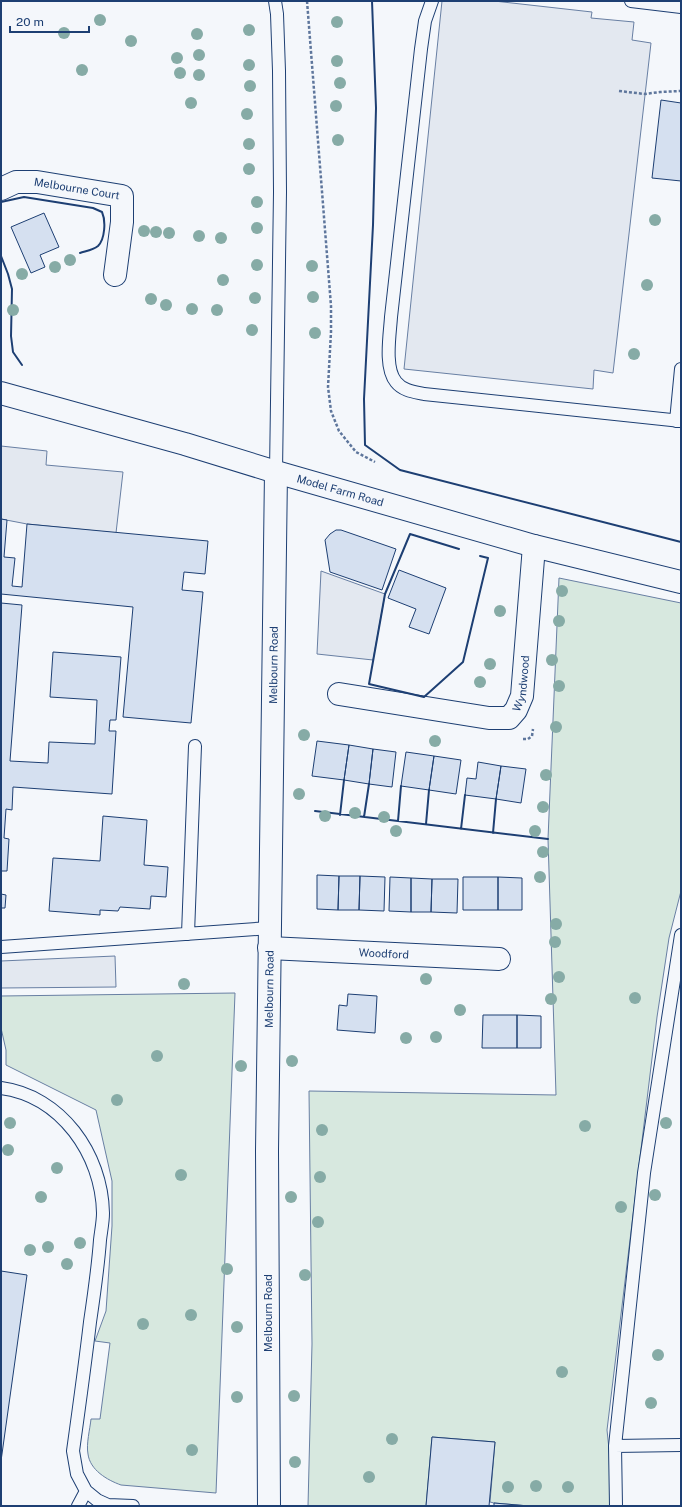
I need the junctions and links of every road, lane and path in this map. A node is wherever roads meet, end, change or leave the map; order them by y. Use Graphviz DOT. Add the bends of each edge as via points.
graph roads {
  1 [pos="275,1"];
  2 [pos="307,1"];
  3 [pos="432,1"];
  4 [pos="631,1"];
  5 [pos="681,7"];
  6 [pos="619,91"];
  7 [pos="681,91"];
  8 [pos="1,189"];
  9 [pos="115,276"];
  10 [pos="681,369"];
  11 [pos="1,393"];
  12 [pos="678,421"];
  13 [pos="375,462"];
  14 [pos="276,472"];
  15 [pos="534,546"];
  16 [pos="681,582"];
  17 [pos="339,694"];
  18 [pos="533,726"];
  19 [pos="521,738"];
  20 [pos="195,746"];
  21 [pos="188,934"];
  22 [pos="681,935"];
  23 [pos="269,938"];
  24 [pos="1,947"];
  25 [pos="499,959"];
  26 [pos="1,1088"];
  27 [pos="681,1445"];
  28 [pos="615,1446"];
  29 [pos="86,1491"];
  30 [pos="78,1506"];
  31 [pos="133,1506"];
  32 [pos="269,1506"];
  33 [pos="616,1506"];
  1 -- 14 [label="lane" via="279,72 280,192"];
  2 -- 13 [label="path" via="331,306 328,387 331,411 339,431 356,452"];
  3 -- 12 [label="lane" via="424,21 391,317 388,358 395,382 408,391 424,394"];
  4 -- 5 [label="lane"];
  6 -- 7 [label="path" via="645,94"];
  8 -- 9 [label="street, Melbourne Court" via="16,182 37,182 122,196 122,222"];
  10 -- 12 [label="lane"];
  11 -- 14 [label="street, Model Farm Road"];
  14 -- 15 [label="street, Model Farm Road"];
  14 -- 23 [label="street, Melbourn Road"];
  15 -- 16 [label="street, Model Farm Road"];
  15 -- 17 [label="street, Wyndwood" via="522,696 516,710 508,718 489,718"];
  18 -- 19 [label="path" via="532,736 528,739"];
  20 -- 21 [label="lane"];
  21 -- 23 [label="lane"];
  21 -- 24 [label="lane"];
  22 -- 28 [label="lane" via="644,1173"];
  23 -- 25 [label="street, Woodford"];
  23 -- 32 [label="street, Melbourn Road"];
  26 -- 29 [label="lane" via="12,1089 38,1100 55,1111 74,1130 87,1151 101,1193 103,1213 99,1258 74,1451 77,1474"];
  27 -- 28 [label="lane"];
  28 -- 33 [label="lane"];
  29 -- 30 [label="lane"];
  29 -- 31 [label="lane" via="108,1505"];
}
